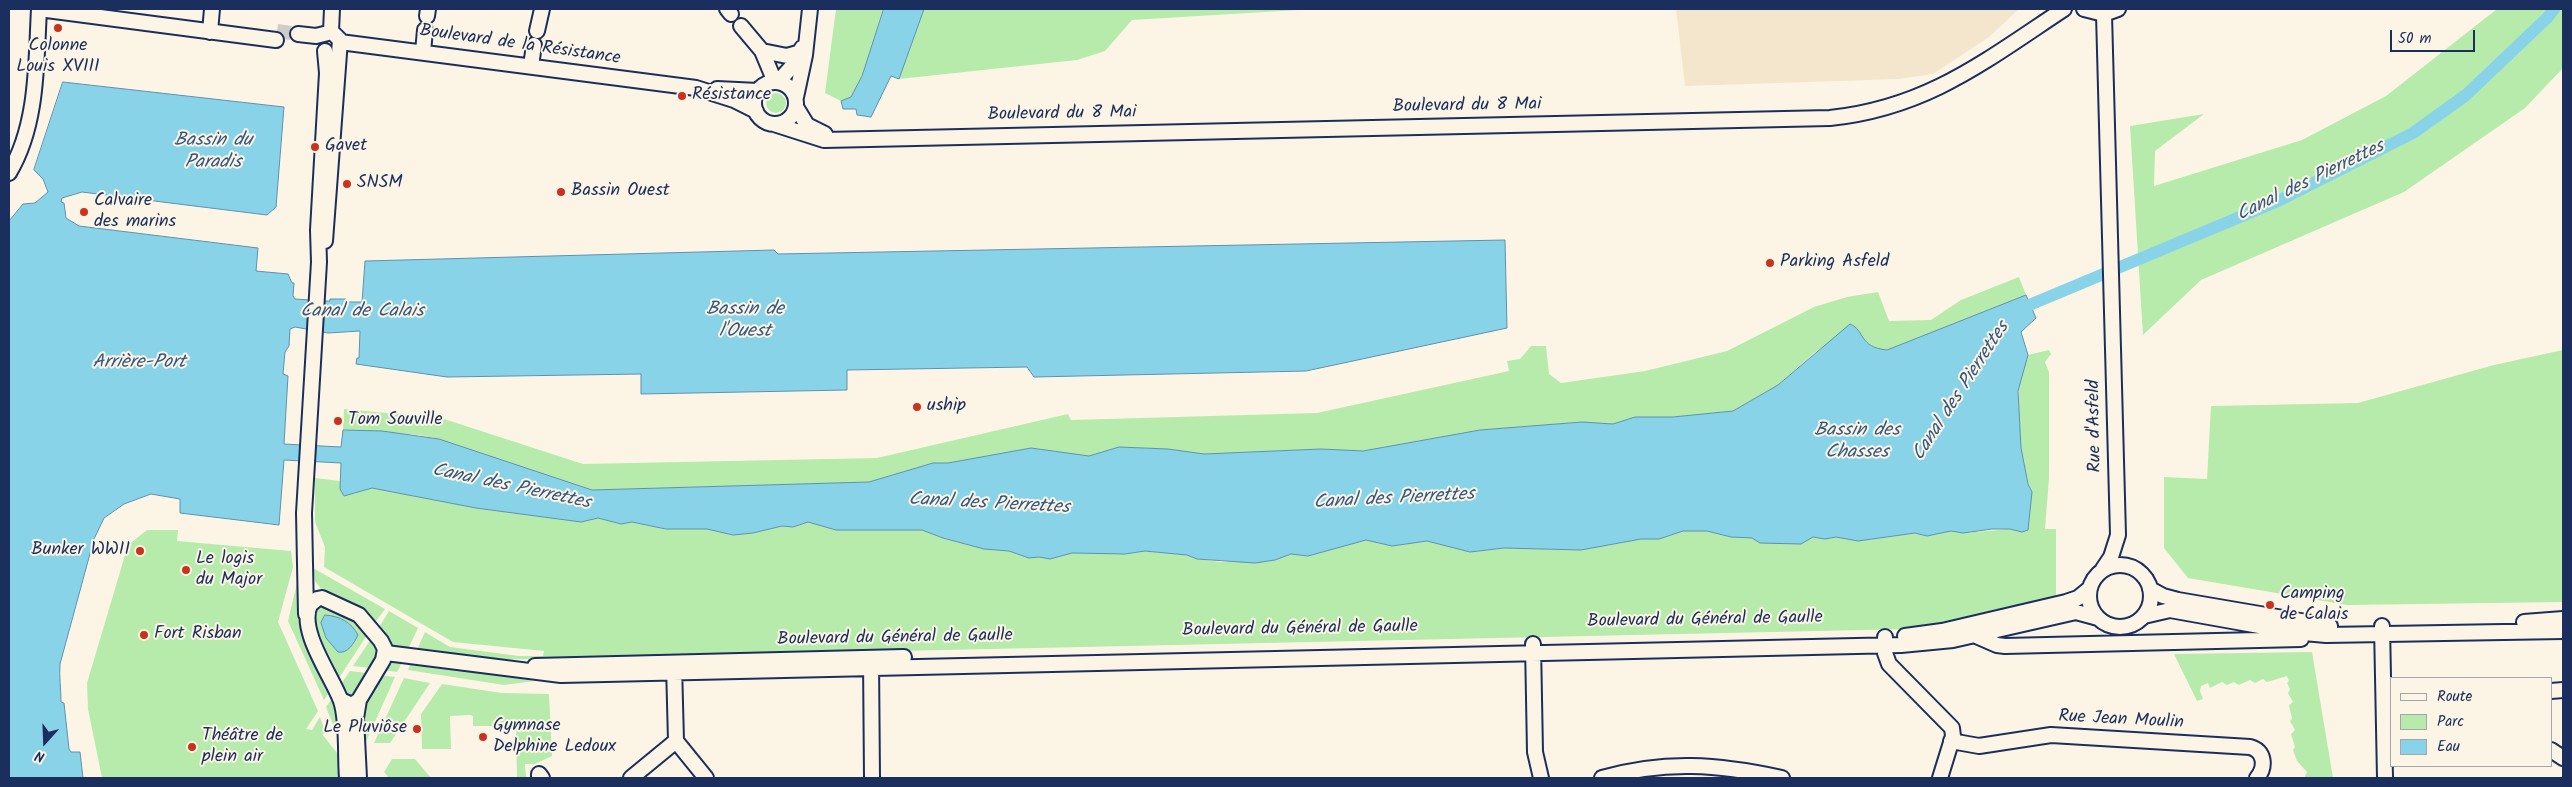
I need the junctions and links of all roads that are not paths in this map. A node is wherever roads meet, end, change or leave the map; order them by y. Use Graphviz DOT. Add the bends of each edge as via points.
graph roads {
  1 [pos="39,9"];
  2 [pos="106,9"];
  3 [pos="332,9"];
  4 [pos="542,9"];
  5 [pos="810,9"];
  6 [pos="2064,9"];
  7 [pos="2084,9"];
  8 [pos="2118,9"];
  9 [pos="2104,14"];
  10 [pos="138,15"];
  11 [pos="427,18"];
  12 [pos="211,21"];
  13 [pos="741,26"];
  14 [pos="807,34"];
  15 [pos="277,36"];
  16 [pos="297,38"];
  17 [pos="329,42"];
  18 [pos="757,46"];
  19 [pos="423,52"];
  20 [pos="801,52"];
  21 [pos="531,66"];
  22 [pos="776,82"];
  23 [pos="696,88"];
  24 [pos="759,90"];
  25 [pos="796,102"];
  26 [pos="756,111"];
  27 [pos="774,124"];
  28 [pos="843,138"];
  29 [pos="9,173"];
  30 [pos="2118,535"];
  31 [pos="306,564"];
  32 [pos="2133,567"];
  33 [pos="2103,570"];
  34 [pos="2089,589"];
  35 [pos="2150,589"];
  36 [pos="322,598"];
  37 [pos="306,614"];
  38 [pos="2144,616"];
  39 [pos="2098,618"];
  40 [pos="2248,619"];
  41 [pos="2563,620"];
  42 [pos="2382,630"];
  43 [pos="2563,631"];
  44 [pos="1974,635"];
  45 [pos="2326,635"];
  46 [pos="1885,640"];
  47 [pos="2240,641"];
  48 [pos="1533,648"];
  49 [pos="386,653"];
  50 [pos="871,663"];
  51 [pos="674,667"];
  52 [pos="341,700"];
  53 [pos="360,700"];
  54 [pos="1951,741"];
  55 [pos="676,742"];
  56 [pos="2388,748"];
  57 [pos="2552,751"];
  58 [pos="2563,758"];
  59 [pos="361,775"];
  60 [pos="347,778"];
  61 [pos="631,778"];
  62 [pos="706,778"];
  63 [pos="872,778"];
  64 [pos="1541,778"];
  65 [pos="1602,778"];
  66 [pos="1782,778"];
  67 [pos="1940,778"];
  68 [pos="2257,778"];
  69 [pos="2385,778"];
  1 -- 10 [label="street"];
  1 -- 29 [label="street" via="28,127"];
  2 -- 10 [label="street"];
  3 -- 17 [label="street"];
  4 -- 21 [label="street"];
  5 -- 14 [label="street"];
  6 -- 28 [label="street, Boulevard du 8 Mai" via="1947,84 1894,107 1842,117"];
  7 -- 9 [label="street"];
  8 -- 9 [label="street"];
  9 -- 30 [label="street, Rue d'Asfeld"];
  10 -- 12 [label="street"];
  11 -- 19 [label="street"];
  12 -- 15 [label="street"];
  13 -- 18 [label="street"];
  14 -- 20 [label="street"];
  14 -- 25 [label="street"];
  16 -- 17 [label="street, Boulevard de la Résistance"];
  17 -- 19 [label="street, Boulevard de la Résistance"];
  17 -- 31 [label="street" via="329,211 320,262 314,345 306,481"];
  18 -- 20 [label="street" via="787,56"];
  18 -- 22 [label="street"];
  18 -- 24 [label="street"];
  19 -- 21 [label="street, Boulevard de la Résistance"];
  20 -- 22 [label="street"];
  21 -- 23 [label="street, Boulevard de la Résistance"];
  22 -- 24 [label="street" via="767,83"];
  22 -- 25 [label="street" via="788,86"];
  23 -- 24 [label="street, Boulevard de la Résistance"];
  23 -- 26 [label="street, Boulevard de la Résistance"];
  24 -- 26 [label="street" via="754,98"];
  25 -- 27 [label="street" via="788,120"];
  25 -- 28 [label="street, Boulevard du 8 Mai" via="810,128"];
  26 -- 27 [label="street" via="763,120"];
  27 -- 28 [label="street, Boulevard du 8 Mai" via="817,139"];
  30 -- 32 [label="street, Rue d'Asfeld"];
  30 -- 33 [label="street, Rue d'Asfeld"];
  31 -- 36 [label="street" via="312,586"];
  31 -- 37 [label="street"];
  32 -- 33 [label="street" via="2120,564"];
  32 -- 35 [label="street" via="2145,577"];
  33 -- 34 [label="street"];
  34 -- 39 [label="street" via="2089,602"];
  34 -- 46 [label="street, Boulevard du Général de Gaulle" via="2066,602"];
  35 -- 38 [label="street" via="2151,601"];
  35 -- 40 [label="street" via="2168,598"];
  36 -- 37 [label="street" via="312,602"];
  36 -- 49 [label="street" via="359,615 381,641"];
  37 -- 52 [label="street" via="312,638"];
  38 -- 39 [label="street" via="2134,624 2121,627 2109,625"];
  38 -- 40 [label="street" via="2166,610"];
  39 -- 44 [label="street, Boulevard du Général de Gaulle" via="2076,612"];
  40 -- 42 [label="street"];
  40 -- 45 [label="street"];
  40 -- 47 [label="street" via="2246,636"];
  41 -- 42 [label="street"];
  42 -- 43 [label="street"];
  42 -- 45 [label="street"];
  42 -- 56 [label="street"];
  44 -- 46 [label="street, Boulevard du Général de Gaulle" via="1935,643"];
  44 -- 47 [label="street" via="2005,646"];
  45 -- 47 [label="street"];
  46 -- 48 [label="street, Boulevard du Général de Gaulle"];
  46 -- 54 [label="street" via="1887,659 1949,724 1953,732"];
  48 -- 50 [label="street, Boulevard du Général de Gaulle"];
  48 -- 64 [label="street" via="1535,752"];
  49 -- 51 [label="street, Boulevard du Général de Gaulle" via="552,675"];
  49 -- 53 [label="street"];
  50 -- 51 [label="street, Boulevard du Général de Gaulle"];
  50 -- 63 [label="street"];
  51 -- 55 [label="street"];
  52 -- 53 [label="street" via="352,705"];
  52 -- 60 [label="street"];
  53 -- 59 [label="street" via="356,718"];
  54 -- 67 [label="street"];
  54 -- 68 [label="street, Rue Jean Moulin" via="1979,746 2051,735 2250,747 2263,760"];
  55 -- 61 [label="street"];
  55 -- 62 [label="street"];
  56 -- 69 [label="street"];
  57 -- 58 [label="street"];
  65 -- 66 [label="street" via="1641,769 1682,765 1727,767"];
}
